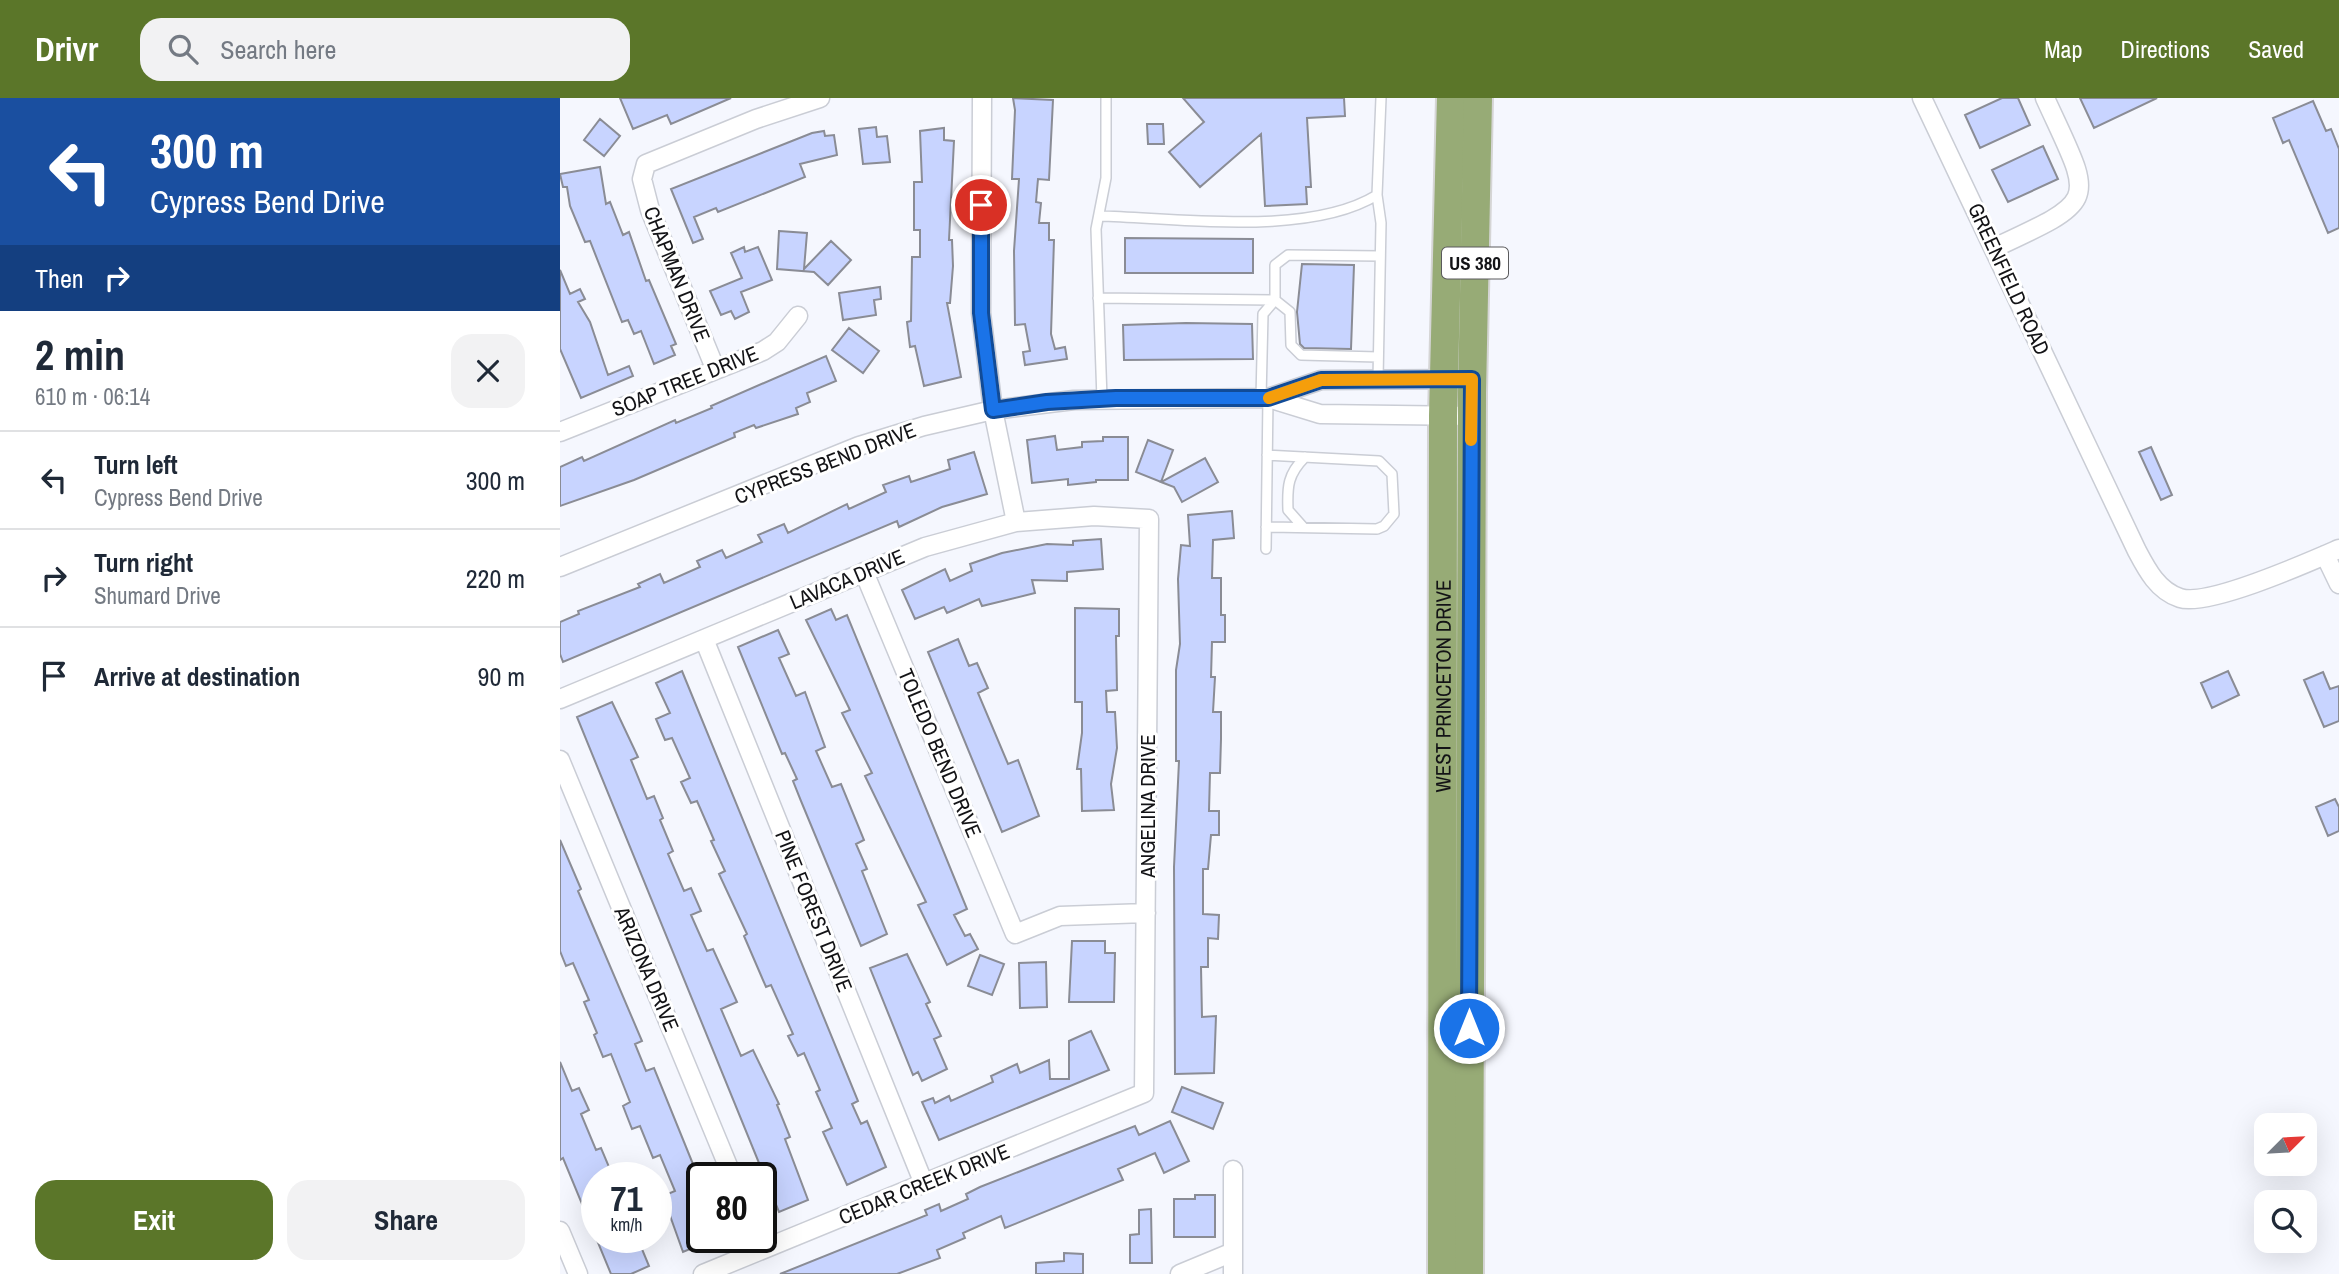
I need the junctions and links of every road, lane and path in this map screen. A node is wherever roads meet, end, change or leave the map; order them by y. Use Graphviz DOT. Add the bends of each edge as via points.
graph roads {
  1 [pos="820,98"];
  2 [pos="982,98"];
  3 [pos="1107,98"];
  4 [pos="1381,98"];
  5 [pos="1451,98"];
  6 [pos="1478,98"];
  7 [pos="1923,98"];
  8 [pos="2045,98"];
  9 [pos="1377,195"];
  10 [pos="1100,216"];
  11 [pos="1994,248"];
  12 [pos="1380,256"];
  13 [pos="1098,298"];
  14 [pos="1275,300"];
  15 [pos="798,316"];
  16 [pos="1378,357"];
  17 [pos="715,368"];
  18 [pos="1459,379"];
  19 [pos="1378,380"];
  20 [pos="1265,398"];
  21 [pos="1102,399"];
  22 [pos="993,410"];
  23 [pos="1443,416"];
  24 [pos="1471,416"];
  25 [pos="561,429"];
  26 [pos="1267,455"];
  27 [pos="1305,457"];
  28 [pos="1149,519"];
  29 [pos="1016,522"];
  30 [pos="1266,527"];
  31 [pos="1303,527"];
  32 [pos="1266,550"];
  33 [pos="2332,552"];
  34 [pos="560,568"];
  35 [pos="864,572"];
  36 [pos="2339,584"];
  37 [pos="704,639"];
  38 [pos="560,699"];
  39 [pos="560,760"];
  40 [pos="1146,912"];
  41 [pos="1144,1093"];
  42 [pos="726,1162"];
  43 [pos="1233,1170"];
  44 [pos="924,1184"];
  45 [pos="560,1231"];
  46 [pos="777,1237"];
  47 [pos="1233,1252"];
  48 [pos="742,1253"];
  49 [pos="578,1274"];
  50 [pos="703,1274"];
  51 [pos="1180,1274"];
  52 [pos="1233,1274"];
  53 [pos="1442,1274"];
  54 [pos="1469,1274"];
  1 -- 17 [label="street, CHAPMAN DRIVE" via="646,164 642,179 650,210"];
  2 -- 22 [label="street" via="981,313"];
  3 -- 10 [label="lane" via="1106,178"];
  4 -- 9 [label="lane"];
  5 -- 18 [label="highway, WEST PRINCETON DRIVE / US 380"];
  6 -- 18 [label="highway, WEST PRINCETON DRIVE / US 380"];
  7 -- 11 [label="street, GREENFIELD ROAD"];
  8 -- 11 [label="street" via="2079,173 2081,192 2060,218"];
  9 -- 10 [label="lane" via="1361,205 1270,222"];
  9 -- 12 [label="lane"];
  10 -- 13 [label="lane" via="1096,229"];
  11 -- 33 [label="street, GREENFIELD ROAD" via="2154,580 2173,595 2202,600"];
  12 -- 14 [label="lane" via="1288,255 1275,265"];
  12 -- 16 [label="lane"];
  13 -- 14 [label="lane"];
  13 -- 21 [label="lane"];
  14 -- 16 [label="lane" via="1290,312 1291,345 1301,355"];
  14 -- 20 [label="lane" via="1263,314"];
  15 -- 17 [label="street, SOAP TREE DRIVE" via="777,342 763,351"];
  16 -- 19 [label="lane"];
  17 -- 25 [label="street, SOAP TREE DRIVE"];
  18 -- 19 [label="street, CYPRESS BEND DRIVE"];
  18 -- 23 [label="highway, WEST PRINCETON DRIVE / US 380"];
  18 -- 24 [label="highway, WEST PRINCETON DRIVE / US 380"];
  19 -- 20 [label="street, CYPRESS BEND DRIVE" via="1321,380"];
  20 -- 21 [label="street, CYPRESS BEND DRIVE"];
  20 -- 23 [label="street, CYPRESS BEND DRIVE" via="1320,414"];
  20 -- 26 [label="lane"];
  21 -- 22 [label="street, CYPRESS BEND DRIVE"];
  22 -- 29 [label="street"];
  22 -- 34 [label="street, CYPRESS BEND DRIVE" via="870,442"];
  23 -- 24 [label="street, CYPRESS BEND DRIVE"];
  23 -- 53 [label="highway, WEST PRINCETON DRIVE / US 380"];
  24 -- 54 [label="highway, WEST PRINCETON DRIVE / US 380"];
  26 -- 27 [label="lane"];
  26 -- 30 [label="lane"];
  27 -- 31 [label="lane" via="1293,470 1287,488 1288,510"];
  27 -- 31 [label="lane" via="1380,461 1392,474 1394,514 1377,529"];
  28 -- 29 [label="street, LAVACA DRIVE" via="1094,516"];
  28 -- 40 [label="street, ANGELINA DRIVE"];
  29 -- 35 [label="street, LAVACA DRIVE" via="925,547"];
  30 -- 31 [label="lane"];
  30 -- 32 [label="lane"];
  33 -- 36 [label="street"];
  35 -- 37 [label="street, LAVACA DRIVE"];
  35 -- 40 [label="street, TOLEDO BEND DRIVE" via="1015,933 1060,916"];
  37 -- 38 [label="street, LAVACA DRIVE"];
  37 -- 44 [label="street, PINE FOREST DRIVE"];
  39 -- 42 [label="street, ARIZONA DRIVE"];
  40 -- 41 [label="street, ANGELINA DRIVE"];
  41 -- 44 [label="street, CEDAR CREEK DRIVE"];
  43 -- 47 [label="street"];
  44 -- 46 [label="street, CEDAR CREEK DRIVE"];
  45 -- 49 [label="street"];
  47 -- 51 [label="street"];
  47 -- 52 [label="street"];
  48 -- 50 [label="street, CEDAR CREEK DRIVE"];
}
